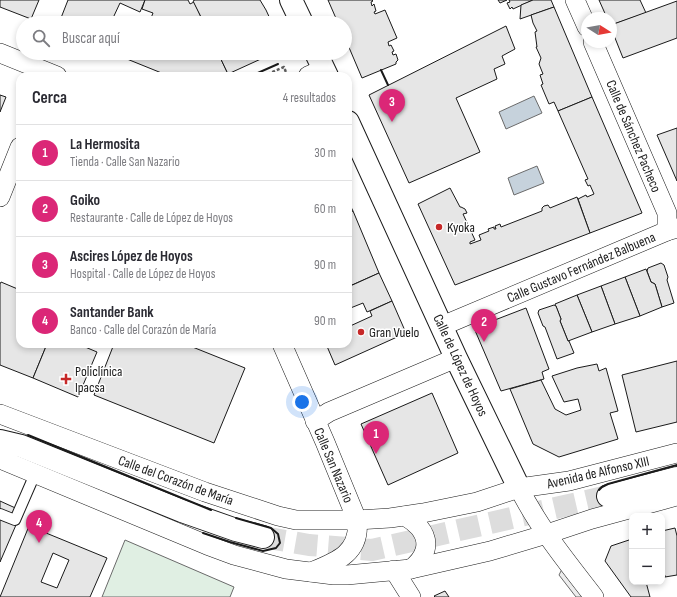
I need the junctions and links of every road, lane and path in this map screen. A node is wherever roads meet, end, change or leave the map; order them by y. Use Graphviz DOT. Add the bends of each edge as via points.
graph roads {
  1 [pos="291,0"];
  2 [pos="575,0"];
  3 [pos="581,14"];
  4 [pos="299,16"];
  5 [pos="596,48"];
  6 [pos="0,53"];
  7 [pos="16,60"];
  8 [pos="16,60"];
  9 [pos="45,72"];
  10 [pos="272,72"];
  11 [pos="286,72"];
  12 [pos="352,131"];
  13 [pos="16,157"];
  14 [pos="0,197"];
  15 [pos="672,229"];
  16 [pos="442,326"];
  17 [pos="284,348"];
  18 [pos="456,358"];
  19 [pos="0,414"];
  20 [pos="315,421"];
  21 [pos="0,433"];
  22 [pos="10,444"];
  23 [pos="677,453"];
  24 [pos="0,459"];
  25 [pos="35,474"];
  26 [pos="677,478"];
  27 [pos="518,488"];
  28 [pos="608,496"];
  29 [pos="677,496"];
  30 [pos="0,514"];
  31 [pos="405,516"];
  32 [pos="357,520"];
  33 [pos="546,534"];
  34 [pos="263,537"];
  35 [pos="403,569"];
  36 [pos="310,572"];
  37 [pos="411,597"];
  38 [pos="594,597"];
  1 -- 4 [label="street"];
  2 -- 3 [label="street"];
  5 -- 15 [label="street, Calle de Sánchez Pacheco" via="667,212 667,221"];
  6 -- 8 [label="street"];
  7 -- 9 [label="street"];
  10 -- 11 [label="path" via="284,67"];
  12 -- 16 [label="street, Calle de López de Hoyos"];
  13 -- 14 [label="street"];
  15 -- 16 [label="street, Calle Gustavo Fernández Balbuena"];
  16 -- 18 [label="street, Calle de López de Hoyos"];
  17 -- 20 [label="street, Calle San Nazario"];
  18 -- 20 [label="street" via="329,412"];
  18 -- 27 [label="street, Calle de López de Hoyos"];
  19 -- 32 [label="street, Calle del Corazón de María" via="205,492 278,516 296,520"];
  20 -- 32 [label="street, Calle San Nazario"];
  21 -- 22 [label="street, Calle del Corazón de María"];
  22 -- 34 [label="street, Calle del Corazón de María" via="182,511"];
  23 -- 27 [label="street, Avenida de Alfonso XIII" via="570,481"];
  24 -- 25 [label="street"];
  25 -- 30 [label="lane" via="15,520"];
  25 -- 36 [label="street" via="234,555 286,570"];
  26 -- 28 [label="street, Avenida de Alfonso XIII"];
  27 -- 31 [label="street, Calle del Corazón de María" via="477,502"];
  27 -- 33 [label="street, Calle de López de Hoyos"];
  29 -- 33 [label="street"];
  31 -- 32 [label="street, Calle del Corazón de María"];
  31 -- 35 [label="street" via="420,528 426,543 422,559"];
  32 -- 36 [label="street" via="357,534 348,552 340,559"];
  33 -- 35 [label="street" via="490,551"];
  33 -- 38 [label="street, Calle de López de Hoyos"];
  35 -- 36 [label="street" via="334,575"];
  35 -- 37 [label="street"];
}
